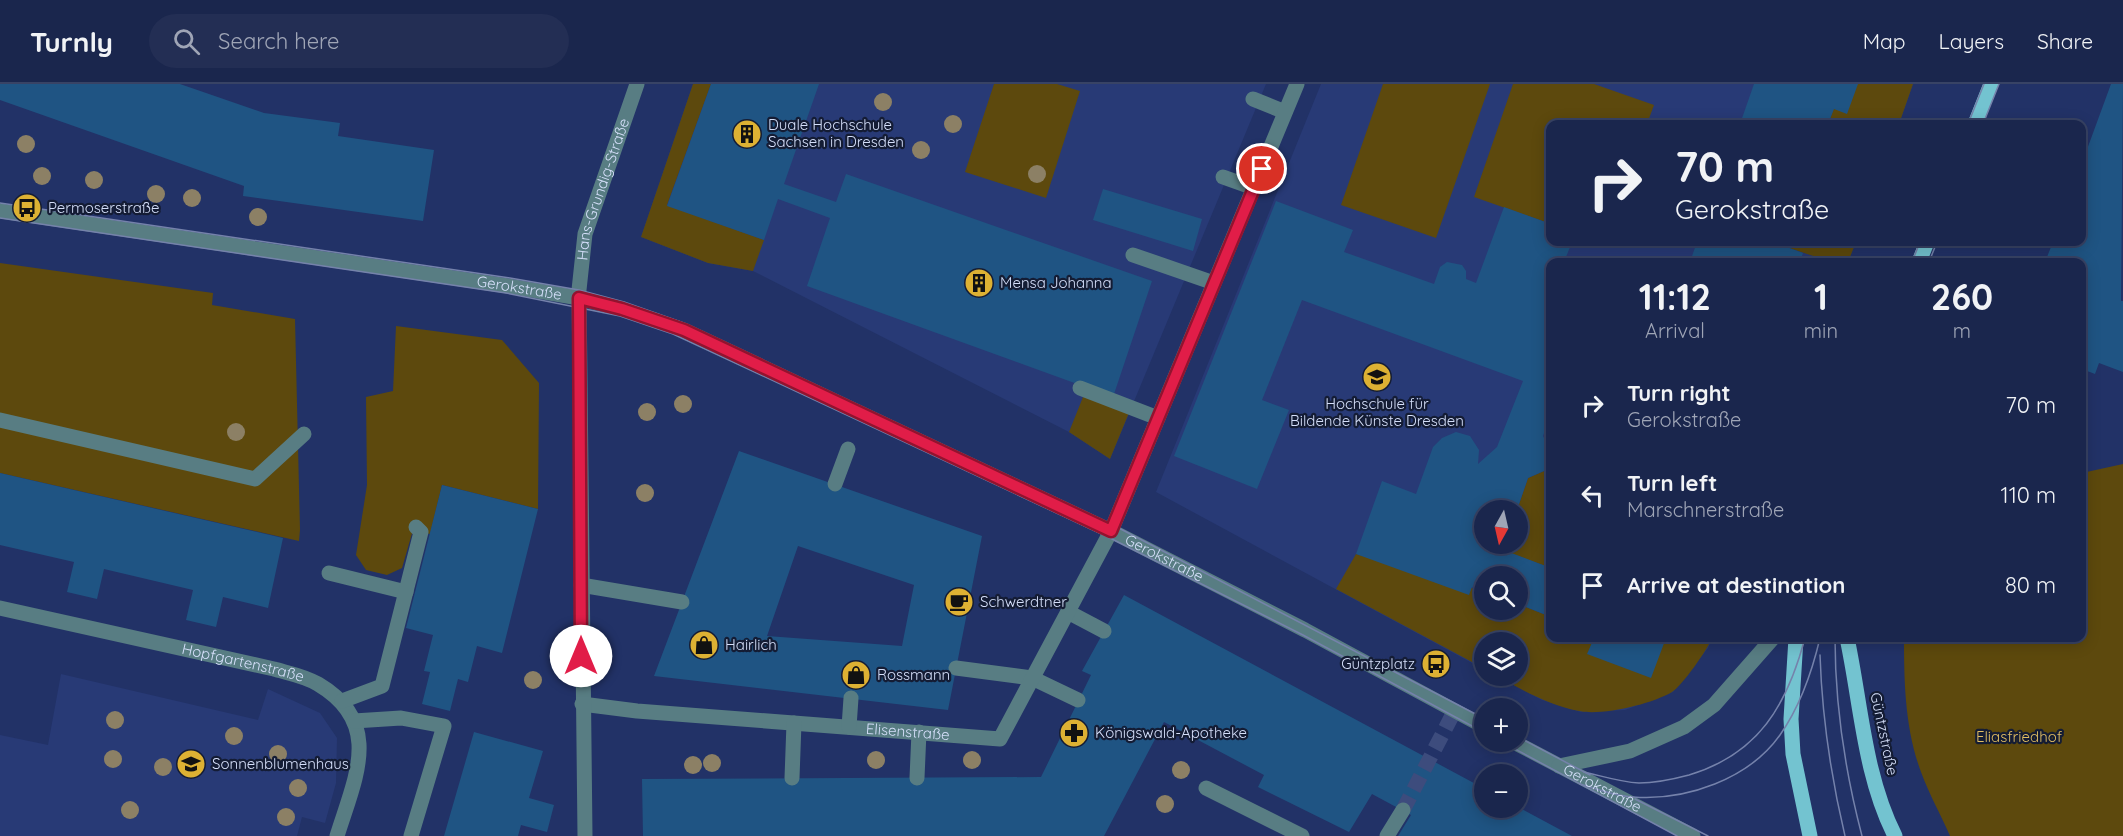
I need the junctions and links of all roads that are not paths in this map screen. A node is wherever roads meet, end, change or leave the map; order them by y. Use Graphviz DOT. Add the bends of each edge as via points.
graph roads {
  1 [pos="637,84"];
  2 [pos="1297,84"];
  3 [pos="1991,84"];
  4 [pos="1253,99"];
  5 [pos="1285,112"];
  6 [pos="1977,120"];
  7 [pos="1223,177"];
  8 [pos="1254,188"];
  9 [pos="0,212"];
  10 [pos="1133,255"];
  11 [pos="1214,283"];
  12 [pos="579,298"];
  13 [pos="1080,388"];
  14 [pos="1158,418"];
  15 [pos="0,420"];
  16 [pos="304,434"];
  17 [pos="848,449"];
  18 [pos="835,484"];
  19 [pos="416,527"];
  20 [pos="1111,531"];
  21 [pos="329,573"];
  22 [pos="581,585"];
  23 [pos="406,592"];
  24 [pos="682,602"];
  25 [pos="0,608"];
  26 [pos="1068,612"];
  27 [pos="1104,631"];
  28 [pos="1769,642"];
  29 [pos="1796,642"];
  30 [pos="1848,642"];
  31 [pos="956,668"];
  32 [pos="1032,678"];
  33 [pos="851,698"];
  34 [pos="1078,700"];
  35 [pos="342,701"];
  36 [pos="582,704"];
  37 [pos="354,721"];
  38 [pos="1474,721"];
  39 [pos="794,723"];
  40 [pos="849,727"];
  41 [pos="919,732"];
  42 [pos="1528,750"];
  43 [pos="1559,766"];
  44 [pos="792,778"];
  45 [pos="917,778"];
  46 [pos="1206,788"];
  47 [pos="1403,810"];
  48 [pos="337,836"];
  49 [pos="411,836"];
  50 [pos="585,836"];
  51 [pos="1302,836"];
  52 [pos="1387,836"];
  53 [pos="1693,836"];
  54 [pos="1810,836"];
  55 [pos="1895,836"];
  1 -- 12 [label="street, Hans-Grundig-Straße" via="585,234"];
  2 -- 5 [label="street, Elisenstraße"];
  3 -- 6 [label="main road"];
  4 -- 5 [label="street"];
  5 -- 8 [label="street, Elisenstraße"];
  7 -- 8 [label="street"];
  8 -- 11 [label="street, Elisenstraße"];
  9 -- 12 [label="street, Gerokstraße"];
  10 -- 11 [label="street"];
  11 -- 14 [label="street, Elisenstraße"];
  12 -- 20 [label="street, Gerokstraße" via="684,330"];
  12 -- 22 [label="street"];
  13 -- 14 [label="street"];
  14 -- 20 [label="street, Elisenstraße"];
  15 -- 16 [label="street" via="255,479"];
  17 -- 18 [label="street"];
  19 -- 23 [label="street" via="421,532"];
  20 -- 26 [label="street, Elisenstraße"];
  20 -- 38 [label="street, Gerokstraße"];
  21 -- 23 [label="street"];
  22 -- 24 [label="street"];
  22 -- 36 [label="street"];
  23 -- 35 [label="street" via="382,686"];
  25 -- 35 [label="street, Hopfgartenstraße" via="274,669 316,682"];
  26 -- 27 [label="street"];
  26 -- 32 [label="street, Elisenstraße"];
  28 -- 43 [label="street" via="1714,705 1684,727 1630,751"];
  29 -- 54 [label="main road" via="1793,754"];
  30 -- 55 [label="main road, Güntzstraße" via="1866,749"];
  31 -- 32 [label="street"];
  32 -- 34 [label="street"];
  32 -- 41 [label="street, Elisenstraße" via="1000,739"];
  33 -- 40 [label="street"];
  35 -- 37 [label="street, Hopfgartenstraße"];
  36 -- 39 [label="street, Elisenstraße"];
  36 -- 50 [label="street"];
  37 -- 48 [label="street, Hopfgartenstraße" via="360,743 357,772"];
  37 -- 49 [label="street" via="401,718 444,726"];
  39 -- 40 [label="street, Elisenstraße"];
  39 -- 44 [label="street"];
  40 -- 41 [label="street, Elisenstraße"];
  41 -- 45 [label="street"];
  42 -- 43 [label="street, Gerokstraße"];
  43 -- 53 [label="street, Gerokstraße"];
  46 -- 51 [label="street"];
  47 -- 52 [label="street"];
}
